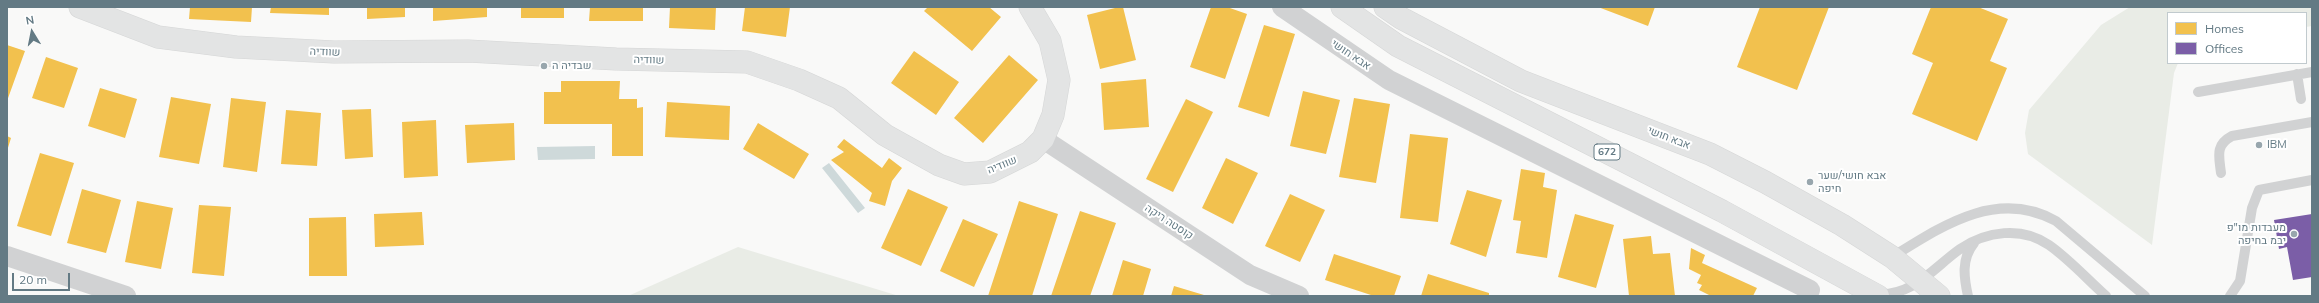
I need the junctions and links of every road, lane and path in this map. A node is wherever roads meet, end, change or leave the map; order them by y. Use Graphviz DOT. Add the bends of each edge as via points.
graph roads {
  1 [pos="80,7"];
  2 [pos="1030,7"];
  3 [pos="1282,7"];
  4 [pos="1342,7"];
  5 [pos="1385,7"];
  6 [pos="2312,72"];
  7 [pos="2297,74"];
  8 [pos="2198,92"];
  9 [pos="2301,98"];
  10 [pos="2312,122"];
  11 [pos="1044,139"];
  12 [pos="2221,172"];
  13 [pos="2312,180"];
  14 [pos="1976,240"];
  15 [pos="7,256"];
  16 [pos="1892,257"];
  17 [pos="1921,281"];
  18 [pos="1810,290"];
  19 [pos="1876,295"];
  20 [pos="126,296"];
  21 [pos="1299,296"];
  22 [pos="1939,296"];
  23 [pos="1968,296"];
  24 [pos="2106,296"];
  25 [pos="2145,296"];
  26 [pos="2230,296"];
  1 -- 11 [label="main road, שוודיה" via="158,36 236,47 334,52 468,51 616,59 747,62 799,80 839,98 885,135 939,165 964,174 990,172 1030,152"];
  2 -- 11 [label="main road, שוודיה" via="1050,41 1059,80 1053,115"];
  3 -- 18 [label="street, אבא חושי" via="1389,80"];
  4 -- 19 [label="main road, 672" via="1398,46 1722,211"];
  5 -- 16 [label="main road, אבא חושי" via="1401,18 1521,81 1710,154 1842,225"];
  6 -- 7 [label="lane"];
  7 -- 8 [label="lane"];
  7 -- 9 [label="lane"];
  10 -- 12 [label="lane" via="2232,136 2224,140 2218,151"];
  11 -- 21 [label="street, קוסטה ריקה" via="1250,275"];
  13 -- 26 [label="lane" via="2259,190 2252,208 2240,281"];
  14 -- 17 [label="lane" via="1960,249"];
  14 -- 23 [label="lane" via="1966,255 1964,279"];
  14 -- 24 [label="lane" via="2012,232 2036,238 2049,245"];
  15 -- 20 [label="street"];
  16 -- 17 [label="main road, אבא חושי"];
  16 -- 25 [label="lane" via="1971,213 1988,209 2018,208 2038,212 2056,220"];
  17 -- 19 [label="lane" via="1900,292"];
  17 -- 22 [label="main road, אבא חושי"];
}
